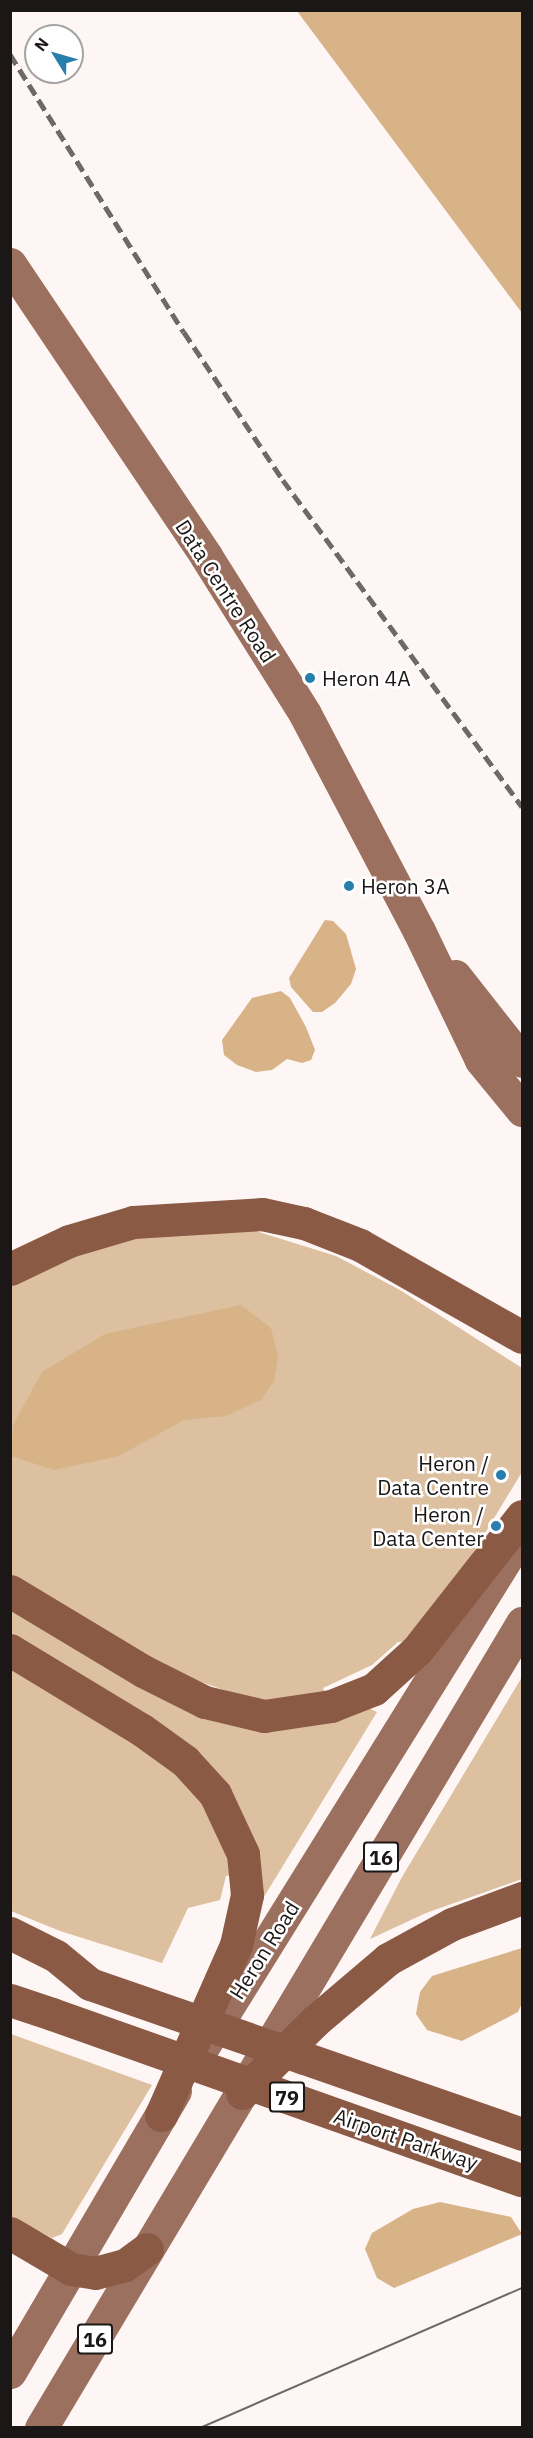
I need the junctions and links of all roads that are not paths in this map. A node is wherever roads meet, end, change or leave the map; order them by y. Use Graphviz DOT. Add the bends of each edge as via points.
graph roads {
  1 [pos="10,264"];
  2 [pos="419,931"];
  3 [pos="522,1061"];
  4 [pos="520,1109"];
  5 [pos="10,1269"];
  6 [pos="509,1328"];
  7 [pos="522,1516"];
  8 [pos="522,1533"];
  9 [pos="10,1591"];
  10 [pos="522,1623"];
  11 [pos="10,1650"];
  12 [pos="522,1898"];
  13 [pos="10,1933"];
  14 [pos="10,1959"];
  15 [pos="90,1984"];
  16 [pos="10,2000"];
  17 [pos="242,2092"];
  18 [pos="161,2115"];
  19 [pos="522,2134"];
  20 [pos="522,2181"];
  21 [pos="10,2234"];
  22 [pos="147,2249"];
  23 [pos="71,2269"];
  24 [pos="10,2372"];
  25 [pos="41,2427"];
  1 -- 2 [label="main road, Data Centre Road" via="291,691"];
  2 -- 3 [label="main road, Data Centre Road"];
  2 -- 4 [label="main road, Data Centre Road" via="481,1060"];
  5 -- 6 [label="highway" via="69,1241 133,1222 262,1214 304,1222 360,1245"];
  7 -- 9 [label="highway" via="417,1650 374,1689 331,1706 264,1716 194,1697"];
  8 -- 18 [label="main road, Heron Road / 16"];
  10 -- 17 [label="main road, 16"];
  11 -- 18 [label="highway" via="142,1730 185,1761 215,1794 243,1854 247,1895 236,1945"];
  12 -- 17 [label="highway" via="452,1924 388,1959 315,2021"];
  13 -- 15 [label="highway" via="56,1956"];
  14 -- 15 [label="highway, 79"];
  15 -- 19 [label="highway, Airport Parkway / 79, bridge"];
  16 -- 20 [label="highway, Airport Parkway / 79, bridge"];
  17 -- 22 [label="main road, 16"];
  18 -- 23 [label="main road, Heron Road / 16"];
  21 -- 23 [label="highway"];
  22 -- 23 [label="highway" via="111,2271"];
  22 -- 25 [label="main road, 16"];
  23 -- 24 [label="main road, Heron Road / 16"];
}
